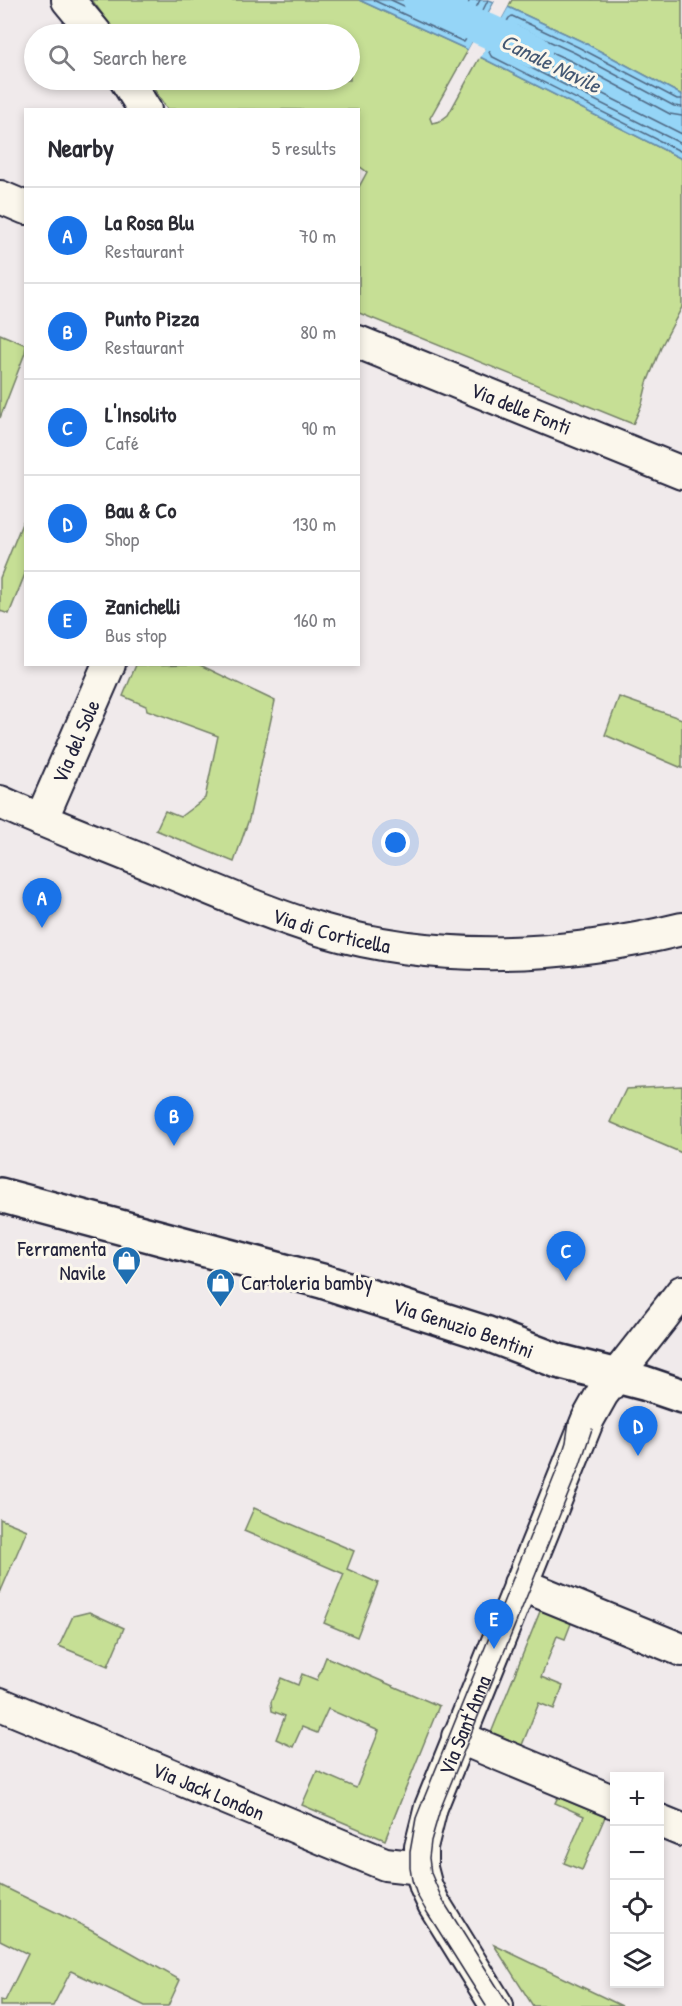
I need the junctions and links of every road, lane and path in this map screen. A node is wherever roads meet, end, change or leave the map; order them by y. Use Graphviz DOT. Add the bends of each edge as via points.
graph roads {
  1 [pos="68,0"];
  2 [pos="88,24"];
  3 [pos="132,90"];
  4 [pos="144,108"];
  5 [pos="0,197"];
  6 [pos="24,207"];
  7 [pos="360,343"];
  8 [pos="682,473"];
  9 [pos="108,666"];
  10 [pos="0,802"];
  11 [pos="41,820"];
  12 [pos="682,928"];
  13 [pos="0,1195"];
  14 [pos="682,1292"];
  15 [pos="616,1376"];
  16 [pos="682,1396"];
  17 [pos="520,1584"];
  18 [pos="682,1650"];
  19 [pos="0,1704"];
  20 [pos="458,1737"];
  21 [pos="610,1800"];
  22 [pos="664,1823"];
  23 [pos="682,1830"];
  24 [pos="421,1868"];
  25 [pos="497,2006"];
  1 -- 2 [label="street"];
  3 -- 4 [label="street"];
  5 -- 6 [label="street"];
  7 -- 8 [label="street, Via delle Fonti"];
  9 -- 11 [label="street, Via del Sole"];
  10 -- 11 [label="street, Via di Corticella"];
  11 -- 12 [label="street, Via di Corticella" via="286,918 397,946 499,954 554,951"];
  13 -- 15 [label="street, Via Genuzio Bentini" via="322,1281 485,1333 558,1361"];
  14 -- 15 [label="street, Via Sant'Anna"];
  15 -- 16 [label="street, Via Genuzio Bentini"];
  15 -- 17 [label="street, Via Sant'Anna" via="588,1419"];
  17 -- 18 [label="street"];
  17 -- 20 [label="street, Via Sant'Anna"];
  19 -- 24 [label="street, Via Jack London" via="385,1864"];
  20 -- 21 [label="street"];
  20 -- 24 [label="street, Via Sant'Anna" via="425,1825"];
  22 -- 23 [label="street"];
  24 -- 25 [label="street, Via Sant'Anna" via="434,1904"];
}
